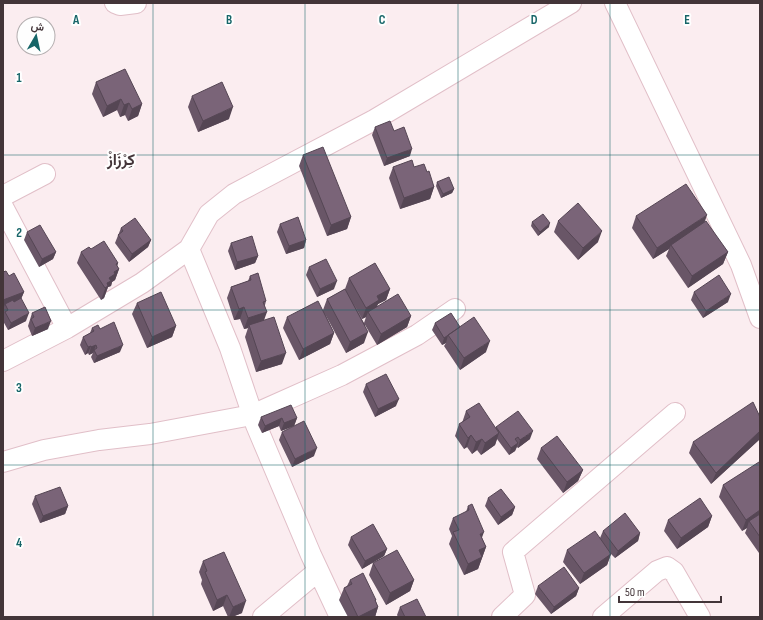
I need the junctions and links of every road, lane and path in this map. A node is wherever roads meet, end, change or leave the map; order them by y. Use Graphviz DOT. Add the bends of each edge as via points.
graph roads {
  1 [pos="115,3"];
  2 [pos="136,3"];
  3 [pos="571,3"];
  4 [pos="615,3"];
  5 [pos="45,174"];
  6 [pos="3,196"];
  7 [pos="3,207"];
  8 [pos="189,249"];
  9 [pos="455,309"];
  10 [pos="760,318"];
  11 [pos="67,328"];
  12 [pos="3,361"];
  13 [pos="675,413"];
  14 [pos="252,415"];
  15 [pos="3,462"];
  16 [pos="318,571"];
  17 [pos="263,617"];
  18 [pos="340,617"];
  19 [pos="502,617"];
  20 [pos="603,617"];
  21 [pos="700,617"];
  1 -- 2 [label="street"];
  3 -- 8 [label="street" via="374,120 234,194 209,214"];
  4 -- 10 [label="street" via="742,265"];
  5 -- 6 [label="street"];
  7 -- 11 [label="street"];
  8 -- 11 [label="street" via="142,283"];
  8 -- 14 [label="street" via="230,348"];
  9 -- 14 [label="street" via="417,335 342,375"];
  11 -- 12 [label="street"];
  13 -- 19 [label="street" via="512,552 525,595"];
  14 -- 15 [label="street" via="150,434 91,441 44,450"];
  14 -- 16 [label="street"];
  16 -- 17 [label="street"];
  16 -- 18 [label="street"];
  20 -- 21 [label="street" via="657,571 667,567 674,572"];
}
